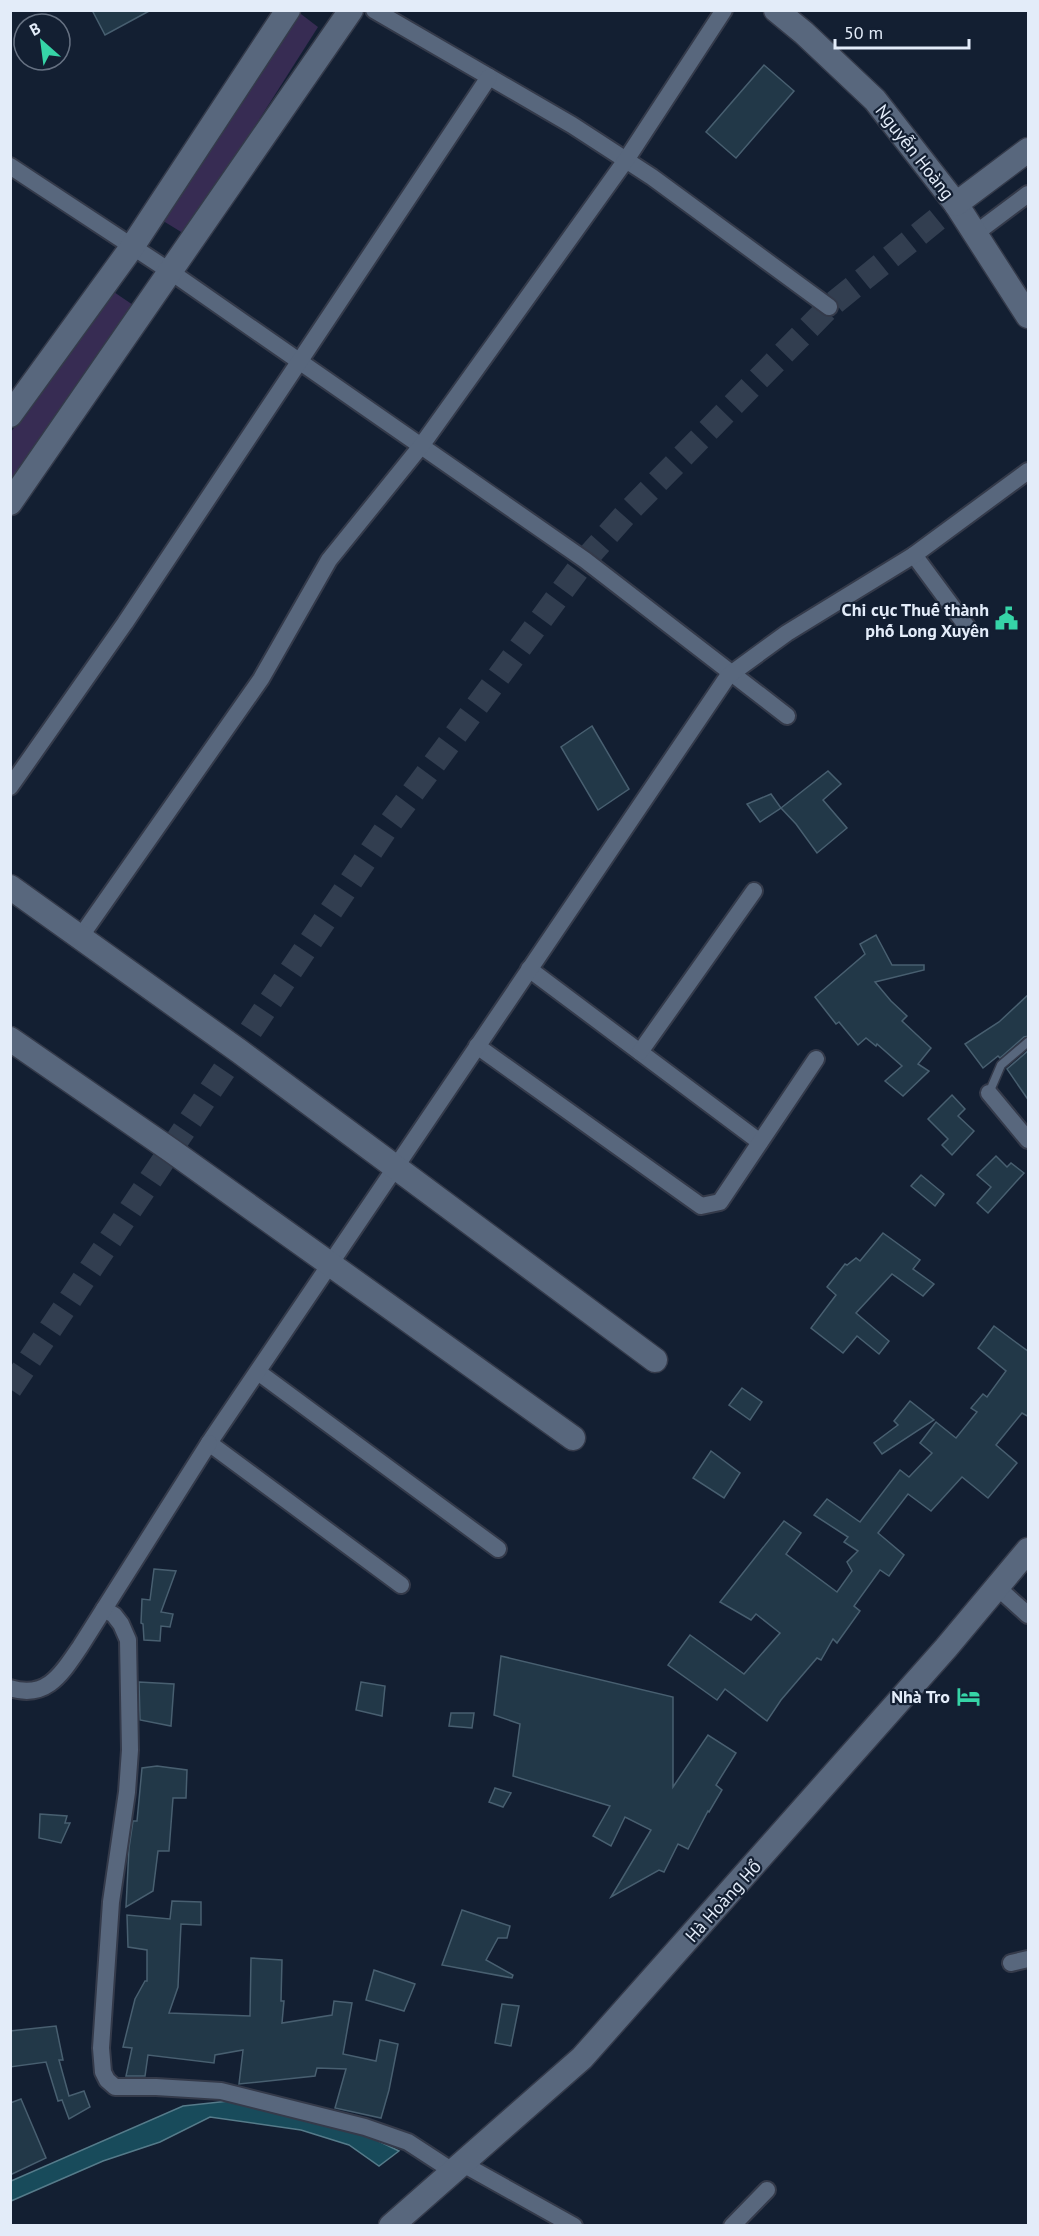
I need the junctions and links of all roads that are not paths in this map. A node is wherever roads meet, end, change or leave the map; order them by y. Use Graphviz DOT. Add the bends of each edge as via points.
graph roads {
  1 [pos="288,10"];
  2 [pos="351,10"];
  3 [pos="374,10"];
  4 [pos="724,10"];
  5 [pos="776,10"];
  6 [pos="489,77"];
  7 [pos="1029,150"];
  8 [pos="626,160"];
  9 [pos="10,166"];
  10 [pos="1029,194"];
  11 [pos="956,204"];
  12 [pos="976,233"];
  13 [pos="132,247"];
  14 [pos="171,272"];
  15 [pos="829,307"];
  16 [pos="1029,316"];
  17 [pos="300,362"];
  18 [pos="10,415"];
  19 [pos="421,446"];
  20 [pos="1029,471"];
  21 [pos="10,503"];
  22 [pos="914,555"];
  23 [pos="968,628"];
  24 [pos="731,674"];
  25 [pos="787,716"];
  26 [pos="10,787"];
  27 [pos="10,887"];
  28 [pos="754,891"];
  29 [pos="81,936"];
  30 [pos="529,969"];
  31 [pos="1029,1042"];
  32 [pos="12,1045"];
  33 [pos="477,1046"];
  34 [pos="640,1052"];
  35 [pos="816,1059"];
  36 [pos="989,1093"];
  37 [pos="1029,1140"];
  38 [pos="760,1142"];
  39 [pos="395,1167"];
  40 [pos="329,1263"];
  41 [pos="655,1360"];
  42 [pos="258,1372"];
  43 [pos="573,1438"];
  44 [pos="209,1443"];
  45 [pos="498,1549"];
  46 [pos="1029,1550"];
  47 [pos="401,1584"];
  48 [pos="997,1587"];
  49 [pos="104,1609"];
  50 [pos="1029,1615"];
  51 [pos="10,1688"];
  52 [pos="1029,1959"];
  53 [pos="1011,1963"];
  54 [pos="451,2165"];
  55 [pos="767,2190"];
  56 [pos="391,2226"];
  57 [pos="574,2226"];
  58 [pos="732,2226"];
  1 -- 13 [label="street"];
  2 -- 14 [label="street"];
  3 -- 6 [label="street"];
  4 -- 8 [label="street"];
  5 -- 11 [label="street, Nguyễn Hoàng" via="875,100"];
  6 -- 8 [label="street"];
  6 -- 17 [label="street"];
  7 -- 11 [label="street"];
  8 -- 15 [label="street"];
  8 -- 19 [label="street"];
  9 -- 13 [label="street"];
  10 -- 12 [label="street"];
  11 -- 12 [label="street, Nguyễn Hoàng"];
  12 -- 16 [label="street, Nguyễn Hoàng"];
  13 -- 14 [label="street"];
  13 -- 18 [label="street"];
  14 -- 17 [label="street"];
  14 -- 21 [label="street"];
  17 -- 19 [label="street"];
  17 -- 26 [label="street"];
  19 -- 24 [label="street" via="585,560"];
  19 -- 29 [label="street" via="328,560 261,679"];
  20 -- 22 [label="street"];
  22 -- 23 [label="street"];
  22 -- 24 [label="street" via="787,633"];
  24 -- 25 [label="street"];
  24 -- 30 [label="street"];
  27 -- 29 [label="street"];
  28 -- 34 [label="street"];
  29 -- 39 [label="street"];
  30 -- 33 [label="street"];
  30 -- 34 [label="street"];
  31 -- 36 [label="lane" via="1001,1065"];
  32 -- 40 [label="street" via="172,1150"];
  33 -- 38 [label="street" via="702,1206 720,1202"];
  33 -- 39 [label="street"];
  34 -- 38 [label="street"];
  35 -- 38 [label="street"];
  36 -- 37 [label="street"];
  39 -- 40 [label="street"];
  39 -- 41 [label="street"];
  40 -- 42 [label="street"];
  40 -- 43 [label="street"];
  42 -- 44 [label="street"];
  42 -- 45 [label="street"];
  44 -- 47 [label="street"];
  44 -- 49 [label="street"];
  46 -- 48 [label="street, Hà Hoàng Hổ"];
  48 -- 50 [label="street"];
  48 -- 54 [label="street, Hà Hoàng Hổ" via="582,2058"];
  49 -- 51 [label="street" via="58,1678 29,1691"];
  49 -- 54 [label="street" via="114,1615 125,1631 130,1667 127,1792 111,1902 101,2049 107,2080 115,2087 221,2091 365,2127 408,2142"];
  52 -- 53 [label="street"];
  54 -- 56 [label="street, Hà Hoàng Hổ"];
  54 -- 57 [label="street"];
  55 -- 58 [label="street"];
}
